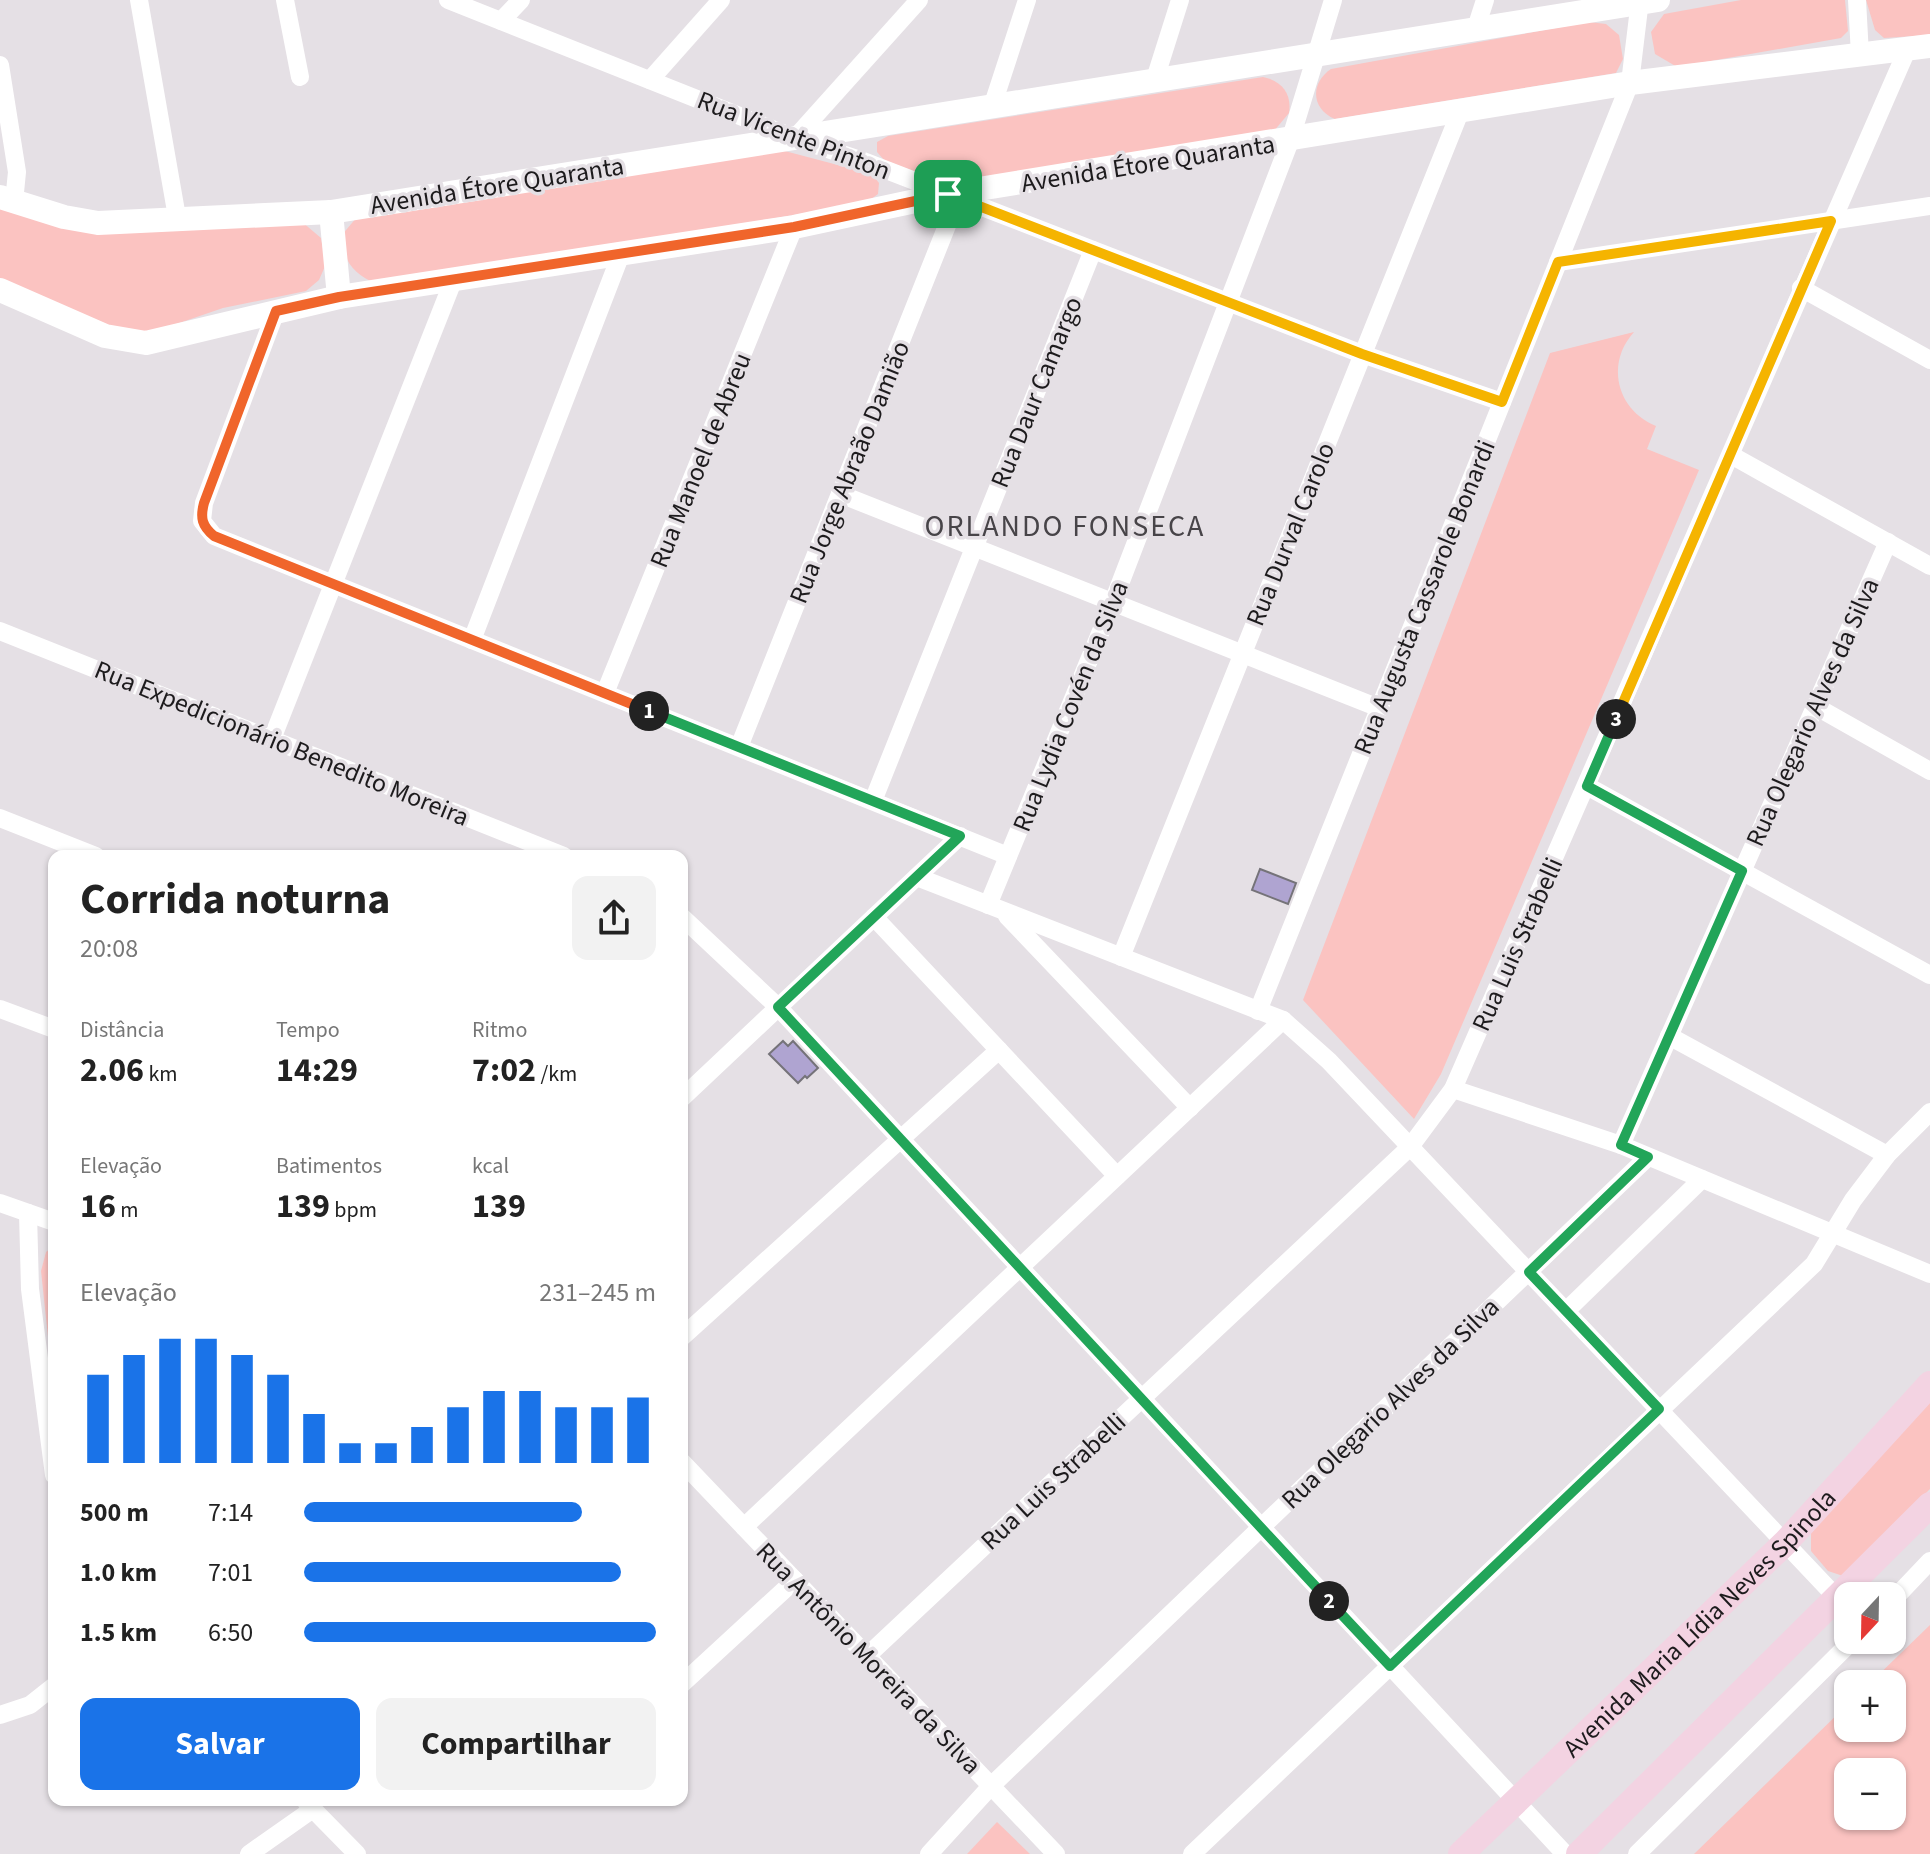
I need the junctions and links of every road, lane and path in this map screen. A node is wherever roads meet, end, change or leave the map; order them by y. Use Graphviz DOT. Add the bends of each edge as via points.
graph roads {
  1 [pos="139,0"];
  2 [pos="285,0"];
  3 [pos="448,0"];
  4 [pos="521,0"];
  5 [pos="721,0"];
  6 [pos="919,0"];
  7 [pos="1027,0"];
  8 [pos="1180,0"];
  9 [pos="1333,0"];
  10 [pos="1485,0"];
  11 [pos="1857,0"];
  12 [pos="1646,1"];
  13 [pos="501,21"];
  14 [pos="1475,31"];
  15 [pos="1918,48"];
  16 [pos="1314,55"];
  17 [pos="1860,55"];
  18 [pos="0,65"];
  19 [pos="300,77"];
  20 [pos="1155,79"];
  21 [pos="650,80"];
  22 [pos="1630,83"];
  23 [pos="993,104"];
  24 [pos="1460,112"];
  25 [pos="795,138"];
  26 [pos="1290,141"];
  27 [pos="953,196"];
  28 [pos="7,200"];
  29 [pos="1930,206"];
  30 [pos="331,212"];
  31 [pos="177,217"];
  32 [pos="1831,221"];
  33 [pos="794,227"];
  34 [pos="1093,250"];
  35 [pos="621,254"];
  36 [pos="1558,262"];
  37 [pos="453,281"];
  38 [pos="1801,288"];
  39 [pos="0,290"];
  40 [pos="339,297"];
  41 [pos="1229,303"];
  42 [pos="276,311"];
  43 [pos="1362,354"];
  44 [pos="1930,360"];
  45 [pos="1502,402"];
  46 [pos="1731,455"];
  47 [pos="840,494"];
  48 [pos="1888,542"];
  49 [pos="974,547"];
  50 [pos="1930,566"];
  51 [pos="334,584"];
  52 [pos="1113,602"];
  53 [pos="0,631"];
  54 [pos="472,640"];
  55 [pos="1243,654"];
  56 [pos="605,693"];
  57 [pos="1815,706"];
  58 [pos="1379,708"];
  59 [pos="272,739"];
  60 [pos="739,747"];
  61 [pos="1930,771"];
  62 [pos="1587,786"];
  63 [pos="873,801"];
  64 [pos="0,818"];
  65 [pos="960,836"];
  66 [pos="81,850"];
  67 [pos="549,850"];
  68 [pos="1008,856"];
  69 [pos="1742,871"];
  70 [pos="917,877"];
  71 [pos="995,908"];
  72 [pos="874,917"];
  73 [pos="688,923"];
  74 [pos="1121,957"];
  75 [pos="1930,975"];
  76 [pos="778,1007"];
  77 [pos="0,1009"];
  78 [pos="1258,1011"];
  79 [pos="1283,1020"];
  80 [pos="48,1027"];
  81 [pos="1669,1036"];
  82 [pos="999,1050"];
  83 [pos="1453,1089"];
  84 [pos="688,1092"];
  85 [pos="1190,1108"];
  86 [pos="1930,1112"];
  87 [pos="901,1139"];
  88 [pos="1621,1145"];
  89 [pos="1410,1147"];
  90 [pos="1887,1155"];
  91 [pos="1648,1157"];
  92 [pos="1117,1176"];
  93 [pos="1702,1179"];
  94 [pos="0,1203"];
  95 [pos="28,1213"];
  96 [pos="48,1220"];
  97 [pos="1834,1234"];
  98 [pos="1020,1268"];
  99 [pos="1529,1272"];
  100 [pos="1930,1274"];
  101 [pos="1566,1311"];
  102 [pos="688,1332"];
  103 [pos="1930,1384"];
  104 [pos="1142,1398"];
  105 [pos="1659,1409"];
  106 [pos="48,1428"];
  107 [pos="688,1468"];
  108 [pos="1930,1505"];
  109 [pos="744,1527"];
  110 [pos="1261,1527"];
  111 [pos="1785,1543"];
  112 [pos="1930,1561"];
  113 [pos="795,1580"];
  114 [pos="1855,1582"];
  115 [pos="1906,1586"];
  116 [pos="1834,1595"];
  117 [pos="1834,1603"];
  118 [pos="1839,1654"];
  119 [pos="867,1656"];
  120 [pos="1390,1666"];
  121 [pos="688,1678"];
  122 [pos="48,1691"];
  123 [pos="0,1715"];
  124 [pos="991,1786"];
  125 [pos="1515,1802"];
  126 [pos="307,1806"];
  127 [pos="311,1806"];
  128 [pos="249,1854"];
  129 [pos="357,1854"];
  130 [pos="929,1854"];
  131 [pos="1056,1854"];
  132 [pos="1192,1854"];
  133 [pos="1461,1854"];
  134 [pos="1565,1854"];
  135 [pos="1579,1854"];
  136 [pos="1637,1854"];
  1 -- 31 [label="street"];
  2 -- 19 [label="street"];
  3 -- 13 [label="street, Rua Vicente Pinton"];
  4 -- 13 [label="street"];
  5 -- 21 [label="street"];
  6 -- 25 [label="street"];
  7 -- 23 [label="street"];
  8 -- 20 [label="street"];
  9 -- 16 [label="street, Rua Lydia Covén da Silva"];
  10 -- 14 [label="street"];
  11 -- 17 [label="street"];
  12 -- 14 [label="street, Avenida Étore Quaranta"];
  12 -- 22 [label="street, Rua Augusta Cassarole Bonardi"];
  13 -- 21 [label="street, Rua Vicente Pinton"];
  14 -- 16 [label="street, Avenida Étore Quaranta"];
  15 -- 17 [label="street, Avenida Étore Quaranta"];
  15 -- 32 [label="street, Rua Luis Strabelli"];
  16 -- 20 [label="street, Avenida Étore Quaranta"];
  16 -- 26 [label="street, Rua Lydia Covén da Silva"];
  17 -- 22 [label="street, Avenida Étore Quaranta"];
  18 -- 28 [label="street" via="17,172"];
  20 -- 23 [label="street, Avenida Étore Quaranta"];
  21 -- 25 [label="street, Rua Vicente Pinton"];
  22 -- 24 [label="street, Avenida Étore Quaranta"];
  22 -- 36 [label="street, Rua Augusta Cassarole Bonardi"];
  23 -- 25 [label="street, Avenida Étore Quaranta"];
  24 -- 26 [label="street, Avenida Étore Quaranta"];
  24 -- 43 [label="street, Rua Durval Carolo"];
  25 -- 27 [label="street, Rua Vicente Pinton"];
  25 -- 30 [label="street, Avenida Étore Quaranta"];
  26 -- 27 [label="street, Avenida Étore Quaranta"];
  26 -- 41 [label="street, Rua Lydia Covén da Silva"];
  27 -- 33 [label="street, Avenida Étore Quaranta"];
  27 -- 34 [label="street, Rua Vicente Pinton"];
  27 -- 47 [label="street, Rua Jorge Abraão Damião"];
  28 -- 31 [label="street, Avenida Étore Quaranta" via="98,223"];
  29 -- 32 [label="street"];
  30 -- 31 [label="street, Avenida Étore Quaranta"];
  30 -- 40 [label="street"];
  32 -- 36 [label="street"];
  32 -- 38 [label="street, Rua Luis Strabelli"];
  33 -- 35 [label="street, Avenida Étore Quaranta"];
  33 -- 56 [label="street, Rua Manoel de Abreu"];
  34 -- 41 [label="street, Rua Vicente Pinton"];
  34 -- 49 [label="street, Rua Daur Camargo"];
  35 -- 37 [label="street, Avenida Étore Quaranta"];
  35 -- 54 [label="street"];
  36 -- 45 [label="street, Rua Augusta Cassarole Bonardi"];
  37 -- 40 [label="street, Avenida Étore Quaranta"];
  37 -- 51 [label="street"];
  38 -- 44 [label="street"];
  38 -- 46 [label="street, Rua Luis Strabelli"];
  39 -- 42 [label="street, Avenida Étore Quaranta" via="105,336 146,343"];
  40 -- 42 [label="street, Avenida Étore Quaranta"];
  41 -- 43 [label="street, Rua Vicente Pinton"];
  41 -- 52 [label="street, Rua Lydia Covén da Silva"];
  42 -- 51 [label="street" via="204,503 202,521 214,536"];
  43 -- 45 [label="street, Rua Vicente Pinton"];
  43 -- 55 [label="street, Rua Durval Carolo"];
  45 -- 58 [label="street, Rua Augusta Cassarole Bonardi"];
  46 -- 48 [label="street"];
  46 -- 62 [label="street, Rua Luis Strabelli"];
  47 -- 49 [label="street"];
  47 -- 60 [label="street, Rua Jorge Abraão Damião"];
  48 -- 50 [label="street"];
  48 -- 57 [label="street, Rua Olegario Alves da Silva"];
  49 -- 52 [label="street"];
  49 -- 63 [label="street, Rua Daur Camargo"];
  51 -- 54 [label="street"];
  51 -- 59 [label="street"];
  52 -- 55 [label="street"];
  52 -- 68 [label="street, Rua Lydia Covén da Silva"];
  53 -- 59 [label="street, Rua Expedicionário Benedito Moreira"];
  54 -- 56 [label="street"];
  55 -- 58 [label="street"];
  55 -- 74 [label="street, Rua Durval Carolo"];
  56 -- 60 [label="street"];
  57 -- 61 [label="street"];
  57 -- 69 [label="street, Rua Olegario Alves da Silva"];
  58 -- 78 [label="street, Rua Augusta Cassarole Bonardi"];
  59 -- 67 [label="street, Rua Expedicionário Benedito Moreira"];
  60 -- 63 [label="street"];
  62 -- 69 [label="street"];
  62 -- 83 [label="street, Rua Luis Strabelli"];
  63 -- 65 [label="street"];
  64 -- 66 [label="street"];
  65 -- 68 [label="street"];
  65 -- 70 [label="street"];
  68 -- 71 [label="street, Rua Lydia Covén da Silva"];
  69 -- 75 [label="street"];
  69 -- 81 [label="street, Rua Olegario Alves da Silva"];
  70 -- 71 [label="street"];
  70 -- 72 [label="street"];
  71 -- 74 [label="street"];
  71 -- 85 [label="street"];
  72 -- 76 [label="street"];
  72 -- 82 [label="street"];
  73 -- 76 [label="street"];
  74 -- 78 [label="street"];
  76 -- 84 [label="street"];
  76 -- 87 [label="street"];
  77 -- 80 [label="street"];
  78 -- 79 [label="street"];
  79 -- 85 [label="street"];
  79 -- 89 [label="street"];
  81 -- 88 [label="street, Rua Olegario Alves da Silva"];
  81 -- 90 [label="street"];
  82 -- 87 [label="street"];
  82 -- 92 [label="street"];
  83 -- 88 [label="street"];
  83 -- 89 [label="street, Rua Luis Strabelli"];
  85 -- 92 [label="street"];
  86 -- 90 [label="street"];
  87 -- 98 [label="street"];
  87 -- 102 [label="street"];
  88 -- 91 [label="street"];
  89 -- 99 [label="street"];
  89 -- 104 [label="street, Rua Luis Strabelli"];
  90 -- 97 [label="street"];
  91 -- 93 [label="street"];
  91 -- 99 [label="street, Rua Olegario Alves da Silva"];
  92 -- 98 [label="street"];
  93 -- 97 [label="street"];
  93 -- 101 [label="street"];
  94 -- 95 [label="street"];
  95 -- 96 [label="street"];
  95 -- 106 [label="street" via="30,1289"];
  97 -- 100 [label="street"];
  97 -- 105 [label="street" via="1814,1264"];
  98 -- 104 [label="street"];
  98 -- 109 [label="street"];
  99 -- 101 [label="street"];
  99 -- 110 [label="street, Rua Olegario Alves da Silva"];
  101 -- 105 [label="street"];
  103 -- 111 [label="main road, Avenida Maria Lídia Neves Spinola"];
  104 -- 110 [label="street"];
  104 -- 119 [label="street, Rua Luis Strabelli"];
  105 -- 111 [label="street"];
  105 -- 120 [label="street"];
  107 -- 109 [label="street, Rua Antônio Moreira da Silva"];
  108 -- 114 [label="main road"];
  109 -- 113 [label="street, Rua Antônio Moreira da Silva"];
  110 -- 120 [label="street"];
  110 -- 124 [label="street, Rua Olegario Alves da Silva"];
  111 -- 116 [label="street"];
  111 -- 125 [label="main road, Avenida Maria Lídia Neves Spinola"];
  112 -- 115 [label="street"];
  113 -- 119 [label="street, Rua Antônio Moreira da Silva"];
  113 -- 121 [label="street"];
  117 -- 135 [label="main road"];
  118 -- 136 [label="street"];
  119 -- 124 [label="street, Rua Antônio Moreira da Silva"];
  120 -- 125 [label="street"];
  120 -- 132 [label="street"];
  122 -- 123 [label="street" via="30,1705"];
  124 -- 130 [label="street, Rua Olegario Alves da Silva"];
  124 -- 131 [label="street, Rua Antônio Moreira da Silva"];
  125 -- 133 [label="main road, Avenida Maria Lídia Neves Spinola"];
  125 -- 134 [label="street"];
  126 -- 128 [label="street"];
  127 -- 129 [label="street"];
}
